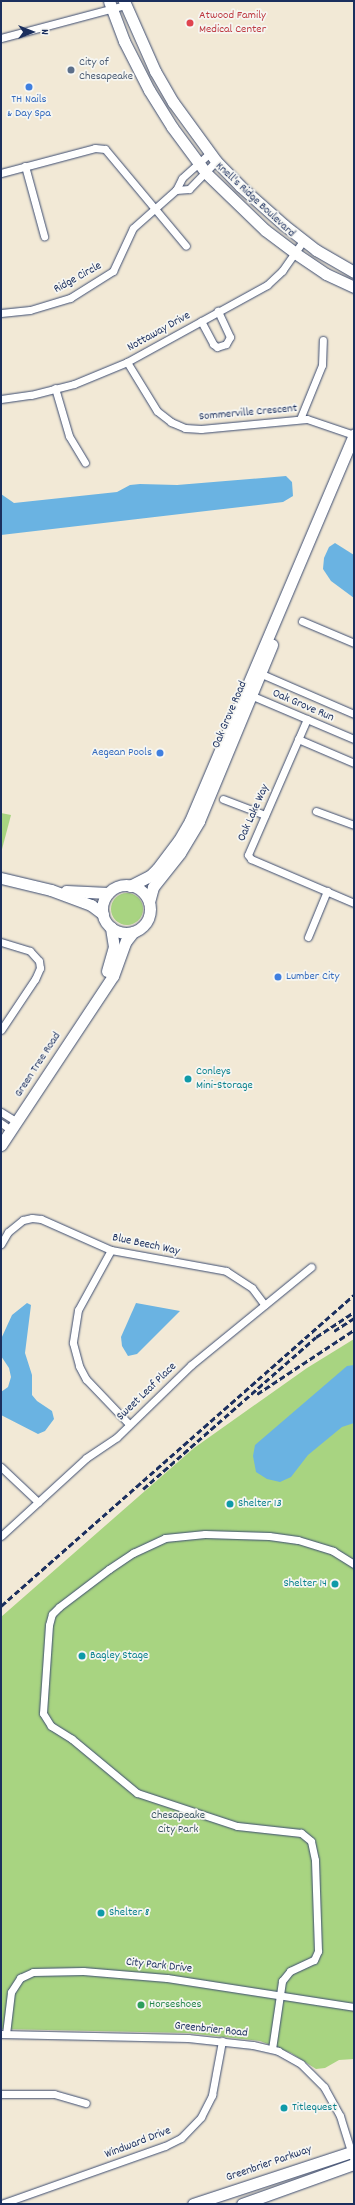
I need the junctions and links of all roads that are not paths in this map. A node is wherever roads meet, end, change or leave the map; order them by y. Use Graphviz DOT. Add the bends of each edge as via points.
graph roads {
  1 [pos="125,3"];
  2 [pos="110,5"];
  3 [pos="1,38"];
  4 [pos="213,157"];
  5 [pos="198,163"];
  6 [pos="25,166"];
  7 [pos="1,173"];
  8 [pos="206,173"];
  9 [pos="176,190"];
  10 [pos="155,209"];
  11 [pos="44,236"];
  12 [pos="304,240"];
  13 [pos="186,246"];
  14 [pos="295,253"];
  15 [pos="354,272"];
  16 [pos="354,287"];
  17 [pos="218,311"];
  18 [pos="1,313"];
  19 [pos="200,321"];
  20 [pos="323,340"];
  21 [pos="127,362"];
  22 [pos="55,388"];
  23 [pos="1,399"];
  24 [pos="300,419"];
  25 [pos="354,434"];
  26 [pos="85,463"];
  27 [pos="302,621"];
  28 [pos="354,643"];
  29 [pos="257,672"];
  30 [pos="248,694"];
  31 [pos="354,714"];
  32 [pos="307,719"];
  33 [pos="298,739"];
  34 [pos="354,739"];
  35 [pos="354,763"];
  36 [pos="223,799"];
  37 [pos="316,811"];
  38 [pos="265,815"];
  39 [pos="354,825"];
  40 [pos="1,878"];
  41 [pos="130,886"];
  42 [pos="51,890"];
  43 [pos="327,891"];
  44 [pos="108,893"];
  45 [pos="149,902"];
  46 [pos="354,903"];
  47 [pos="103,914"];
  48 [pos="111,927"];
  49 [pos="133,932"];
  50 [pos="308,937"];
  51 [pos="1,942"];
  52 [pos="98,999"];
  53 [pos="1,1030"];
  54 [pos="1,1112"];
  55 [pos="1,1123"];
  56 [pos="14,1126"];
  57 [pos="1,1145"];
  58 [pos="1,1244"];
  59 [pos="111,1250"];
  60 [pos="311,1268"];
  61 [pos="266,1305"];
  62 [pos="129,1424"];
  63 [pos="1,1467"];
  64 [pos="38,1502"];
  65 [pos="1,1536"];
  66 [pos="354,1564"];
  67 [pos="280,1995"];
  68 [pos="354,2008"];
  69 [pos="4,2034"];
  70 [pos="222,2041"];
  71 [pos="272,2050"];
  72 [pos="1,2094"];
  73 [pos="86,2103"];
  74 [pos="353,2157"];
  75 [pos="264,2201"];
  76 [pos="1,2204"];
  77 [pos="193,2204"];
  78 [pos="242,2204"];
  1 -- 2 [label="street"];
  1 -- 4 [label="street, Knell's Ridge Boulevard" via="155,71 173,102"];
  2 -- 3 [label="street"];
  2 -- 5 [label="street, Knell's Ridge Boulevard" via="124,41 149,90"];
  4 -- 5 [label="street, Ridge Circle"];
  4 -- 8 [label="street, Ridge Circle"];
  4 -- 12 [label="street, Knell's Ridge Boulevard" via="256,201"];
  5 -- 8 [label="street, Knell's Ridge Boulevard"];
  5 -- 9 [label="street, Ridge Circle" via="182,178"];
  6 -- 7 [label="street"];
  6 -- 10 [label="street" via="102,148"];
  6 -- 11 [label="street"];
  8 -- 9 [label="street, Ridge Circle" via="189,188"];
  8 -- 14 [label="street, Knell's Ridge Boulevard" via="266,230"];
  9 -- 10 [label="street, Ridge Circle"];
  10 -- 13 [label="street"];
  10 -- 18 [label="street, Ridge Circle" via="133,228 119,263 104,277 70,298 50,305"];
  12 -- 14 [label="street, Nottaway Drive"];
  12 -- 15 [label="street, Knell's Ridge Boulevard"];
  14 -- 16 [label="street, Knell's Ridge Boulevard" via="326,274"];
  14 -- 17 [label="street, Nottaway Drive" via="277,277"];
  17 -- 19 [label="street, Nottaway Drive"];
  17 -- 19 [label="street" via="230,337 226,344 217,347 213,344"];
  19 -- 21 [label="street, Nottaway Drive"];
  20 -- 24 [label="street" via="322,365"];
  21 -- 22 [label="street, Nottaway Drive" via="85,380"];
  21 -- 24 [label="street, Sommerville Crescent" via="157,410 171,422 186,428 201,429"];
  22 -- 23 [label="street, Nottaway Drive"];
  22 -- 26 [label="street" via="69,436"];
  24 -- 25 [label="street, Sommerville Crescent" via="314,420"];
  25 -- 29 [label="street, Oak Grove Road"];
  27 -- 28 [label="street"];
  29 -- 30 [label="street, Oak Grove Road"];
  29 -- 31 [label="street, Oak Grove Run"];
  30 -- 32 [label="street, Oak Grove Run"];
  30 -- 41 [label="street, Oak Grove Road" via="179,840 150,876"];
  30 -- 45 [label="street, Oak Grove Road" via="199,821 180,853 153,887"];
  32 -- 33 [label="street, Oak Lake Way"];
  32 -- 34 [label="street, Oak Grove Run"];
  33 -- 35 [label="street"];
  33 -- 38 [label="street, Oak Lake Way"];
  36 -- 38 [label="street"];
  37 -- 39 [label="street"];
  38 -- 43 [label="street, Oak Lake Way" via="249,851 249,857"];
  40 -- 42 [label="street"];
  41 -- 44 [label="street" via="117,887"];
  41 -- 45 [label="street" via="143,892"];
  42 -- 44 [label="street"];
  42 -- 47 [label="street" via="91,905"];
  43 -- 46 [label="street, Oak Lake Way"];
  43 -- 50 [label="street"];
  44 -- 47 [label="street" via="103,902"];
  45 -- 49 [label="street" via="150,910 146,922"];
  47 -- 48 [label="street"];
  48 -- 49 [label="street" via="121,932"];
  48 -- 52 [label="street, Green Tree Road" via="114,947"];
  49 -- 52 [label="street, Green Tree Road" via="126,941 113,976"];
  51 -- 53 [label="street" via="30,951 39,961 40,968"];
  52 -- 56 [label="street, Green Tree Road"];
  54 -- 56 [label="street"];
  55 -- 56 [label="street"];
  56 -- 57 [label="street, Green Tree Road"];
  58 -- 59 [label="street, Blue Beech Way" via="14,1225 32,1218 41,1219"];
  59 -- 61 [label="street, Blue Beech Way" via="226,1271 252,1288"];
  59 -- 62 [label="street" via="78,1310 73,1343 79,1366 86,1379"];
  60 -- 61 [label="street, Sweet Leaf Place"];
  61 -- 62 [label="street, Sweet Leaf Place" via="191,1365"];
  62 -- 64 [label="street, Sweet Leaf Place" via="86,1458"];
  63 -- 64 [label="street"];
  64 -- 65 [label="street, Sweet Leaf Place"];
  66 -- 67 [label="street" via="312,1543 287,1538 205,1534 165,1538 133,1553 109,1569 52,1614 43,1713 51,1726 72,1739 137,1792 237,1826 307,1836 311,1841 315,1860 318,1951 314,1960 285,1975"];
  67 -- 68 [label="street, City Park Drive"];
  67 -- 69 [label="street, City Park Drive" via="120,1973 33,1972 20,1978 11,1992"];
  67 -- 71 [label="street"];
  69 -- 70 [label="street, Greenbrier Road" via="159,2036"];
  70 -- 71 [label="street, Greenbrier Road"];
  70 -- 76 [label="street, Windward Drive" via="212,2095 201,2117 181,2138 166,2146"];
  71 -- 74 [label="street, Greenbrier Road" via="301,2064 324,2087 340,2116"];
  72 -- 73 [label="street" via="54,2094"];
  74 -- 75 [label="street"];
  74 -- 77 [label="street, Greenbrier Parkway"];
  75 -- 78 [label="street"];
}
